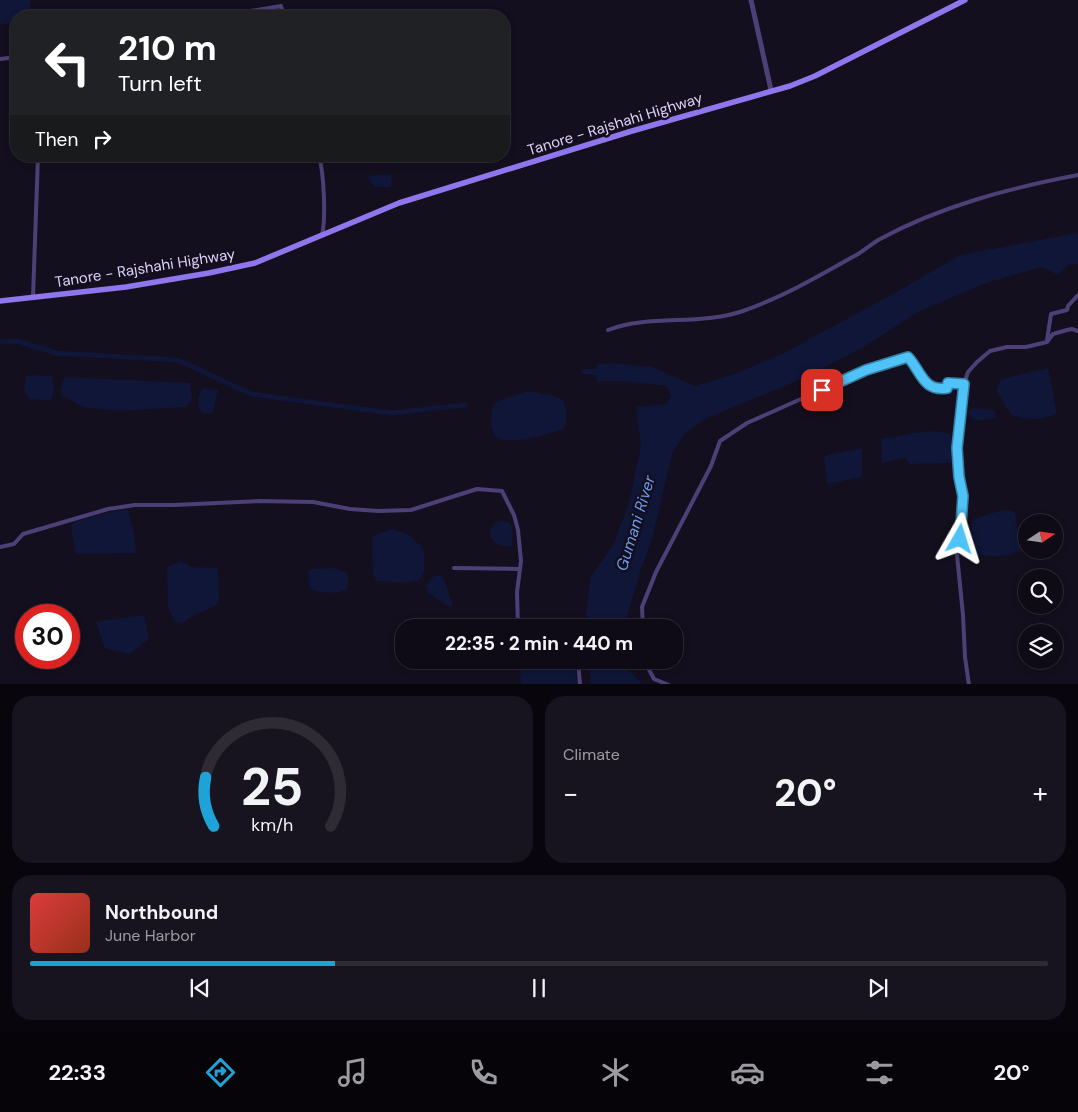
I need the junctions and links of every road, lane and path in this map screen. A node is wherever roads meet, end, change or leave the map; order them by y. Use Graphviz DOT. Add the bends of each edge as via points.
graph roads {
  1 [pos="280,0"];
  2 [pos="751,0"];
  3 [pos="965,0"];
  4 [pos="282,6"];
  5 [pos="257,10"];
  6 [pos="283,10"];
  7 [pos="771,90"];
  8 [pos="38,162"];
  9 [pos="320,162"];
  10 [pos="1078,175"];
  11 [pos="322,236"];
  12 [pos="1078,295"];
  13 [pos="33,297"];
  14 [pos="0,301"];
  15 [pos="608,330"];
  16 [pos="1078,331"];
  17 [pos="1046,342"];
  18 [pos="964,384"];
  19 [pos="0,548"];
  20 [pos="454,568"];
  21 [pos="519,570"];
  22 [pos="518,619"];
  23 [pos="643,619"];
  24 [pos="579,669"];
  25 [pos="649,669"];
  26 [pos="580,684"];
  27 [pos="669,684"];
  28 [pos="969,684"];
  1 -- 4 [label="street"];
  2 -- 7 [label="street"];
  3 -- 7 [label="main road, Tanore - Rajshahi Highway" via="815,76"];
  4 -- 5 [label="street"];
  4 -- 6 [label="street"];
  7 -- 11 [label="main road, Tanore - Rajshahi Highway" via="408,200"];
  8 -- 13 [label="street"];
  9 -- 11 [label="street" via="326,222"];
  10 -- 15 [label="street" via="986,196 940,211 880,240 782,295 740,312 707,319 625,323"];
  11 -- 13 [label="main road, Tanore - Rajshahi Highway" via="255,263 209,273"];
  12 -- 17 [label="street" via="1067,310 1050,314"];
  13 -- 14 [label="main road, Tanore - Rajshahi Highway"];
  16 -- 17 [label="street" via="1072,329 1053,334"];
  17 -- 18 [label="street" via="990,351 968,372"];
  18 -- 23 [label="street" via="948,383 947,388 940,389 932,386 924,381 908,357 866,370 747,423 720,441 656,572 642,607"];
  18 -- 28 [label="street" via="957,448 963,496 957,555"];
  19 -- 21 [label="street" via="14,544 23,534 108,509 135,505 260,500 313,502 378,511 410,510 477,489 502,491 518,530"];
  20 -- 21 [label="street"];
  21 -- 22 [label="street"];
  24 -- 26 [label="street"];
  25 -- 27 [label="street" via="654,679"];
}
